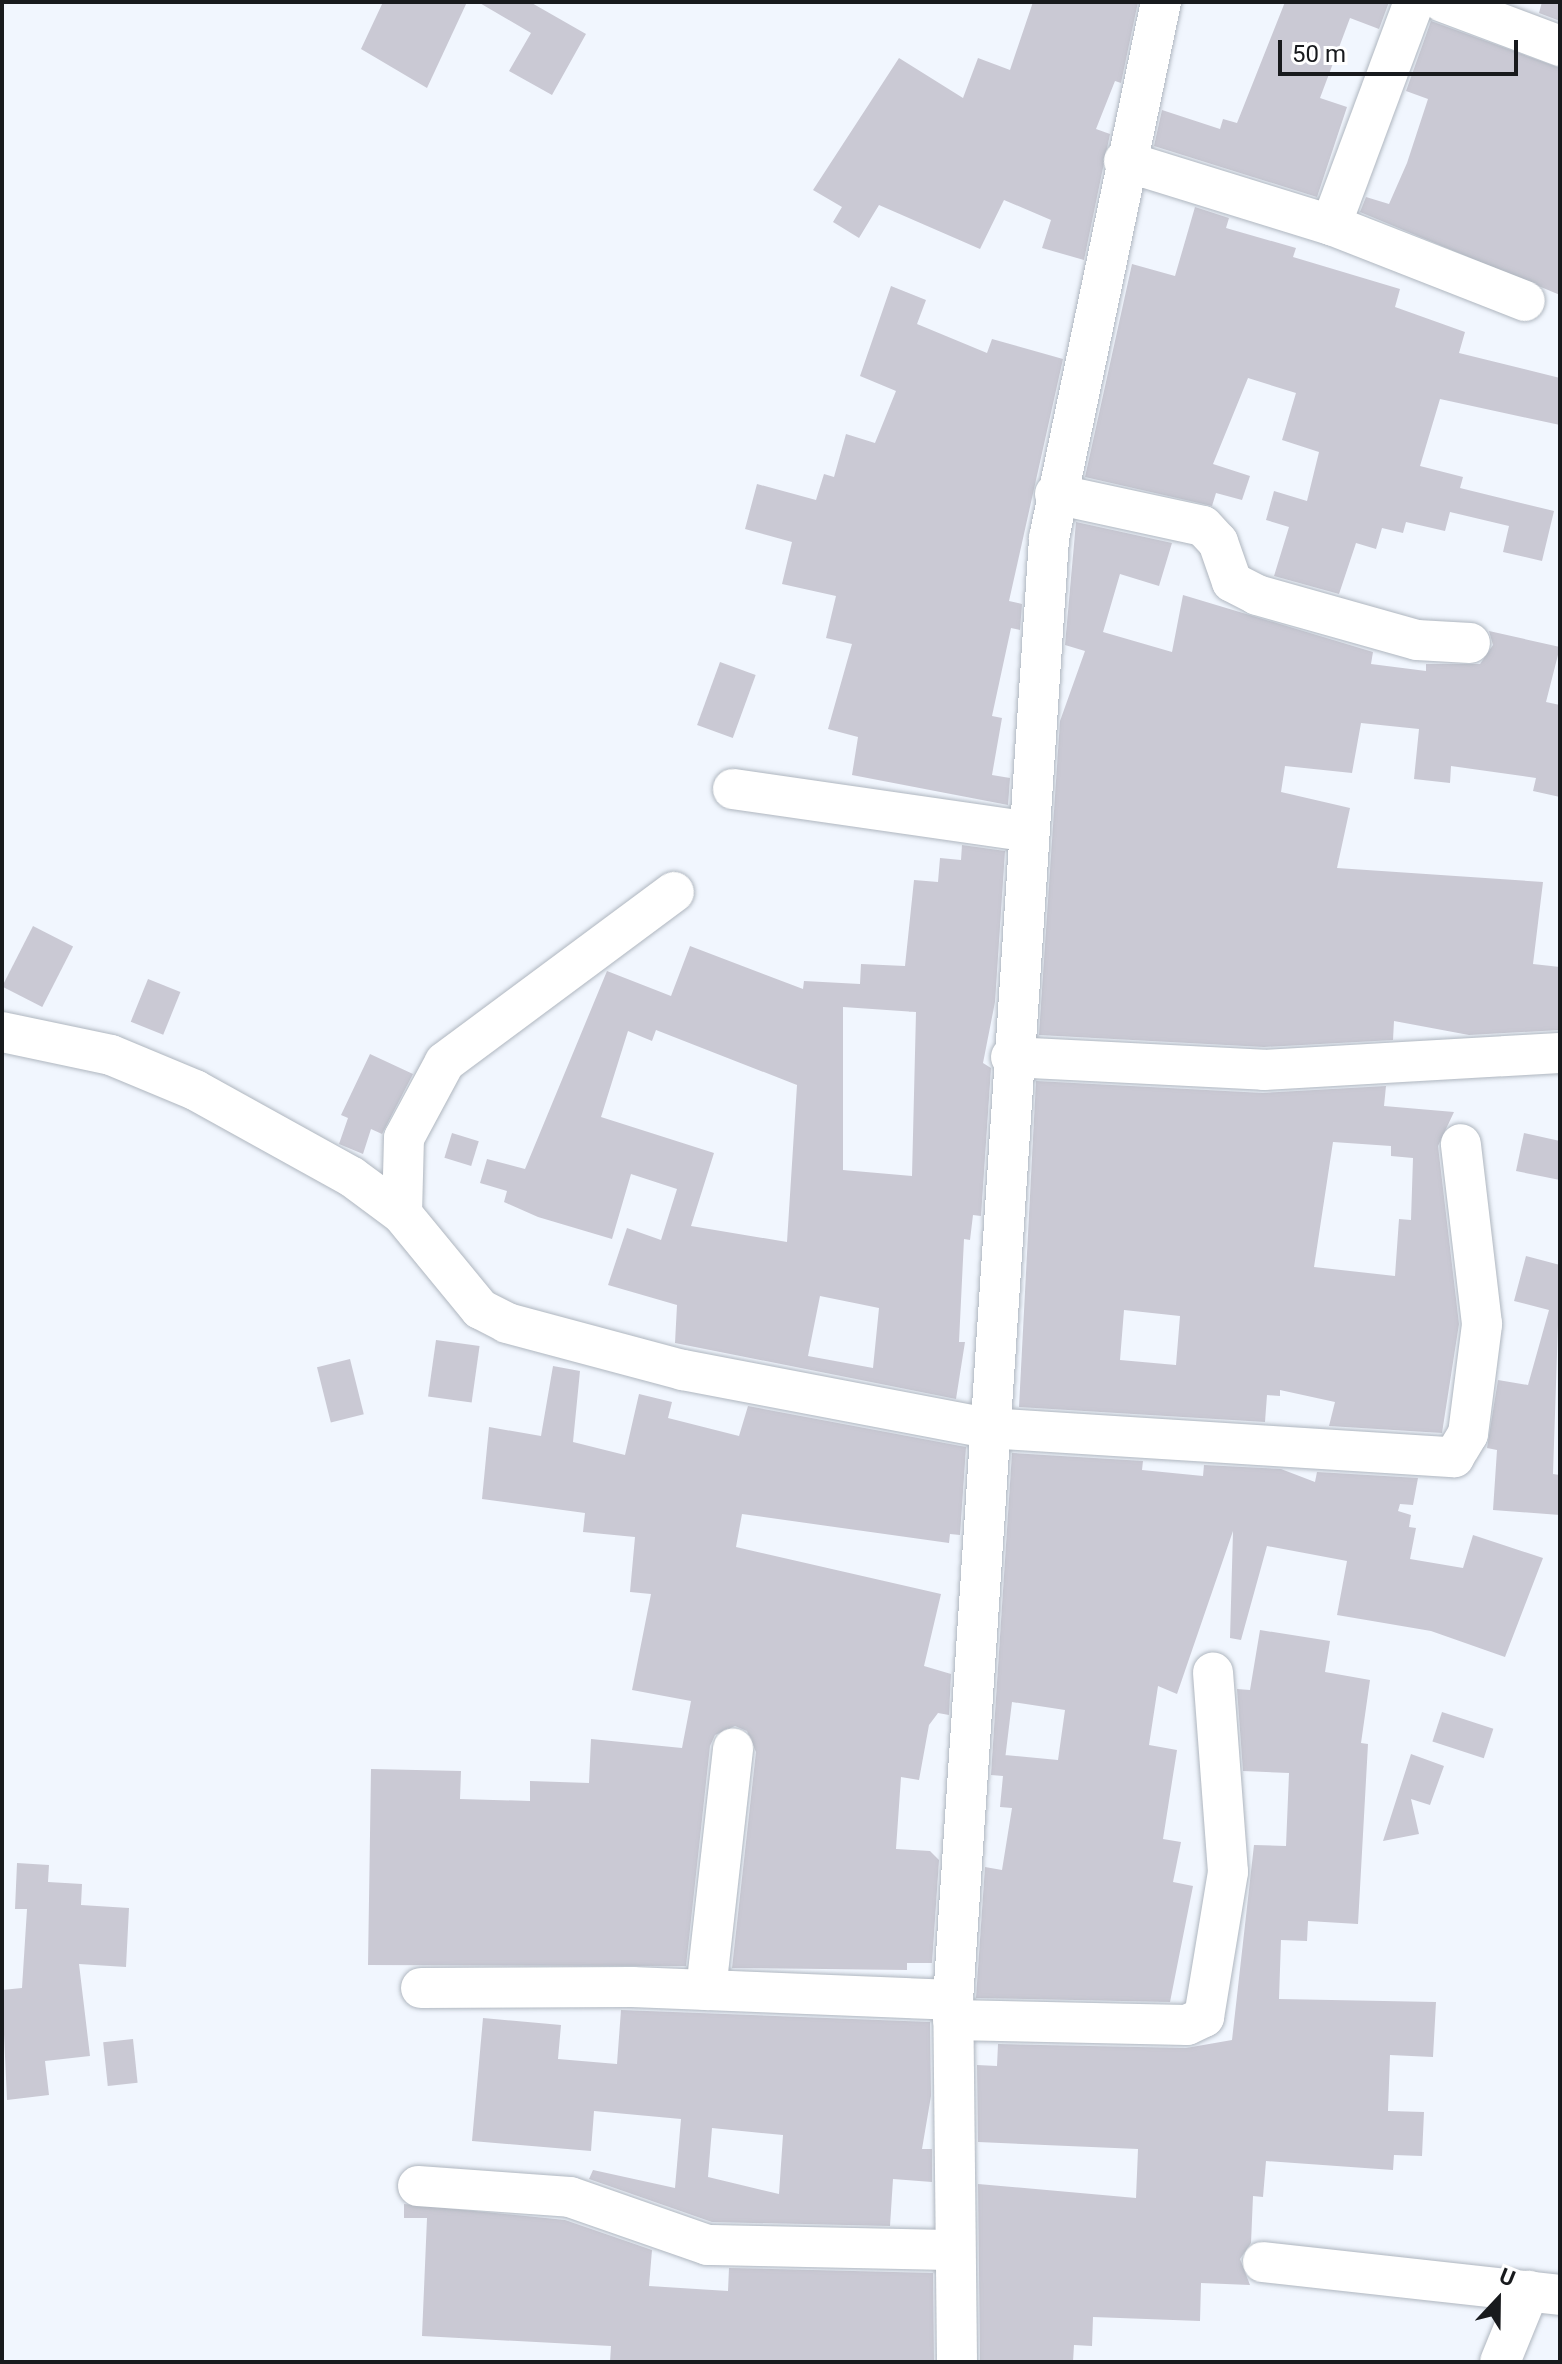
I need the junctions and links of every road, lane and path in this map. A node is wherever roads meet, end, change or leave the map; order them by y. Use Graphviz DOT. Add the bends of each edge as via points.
graph roads {
  1 [pos="1161,2"];
  2 [pos="1414,2"];
  3 [pos="1443,2"];
  4 [pos="1560,46"];
  5 [pos="1124,161"];
  6 [pos="1331,225"];
  7 [pos="1525,301"];
  8 [pos="1055,494"];
  9 [pos="1470,643"];
  10 [pos="733,789"];
  11 [pos="1025,831"];
  12 [pos="674,892"];
  13 [pos="2,1032"];
  14 [pos="1560,1053"];
  15 [pos="1011,1057"];
  16 [pos="1461,1144"];
  17 [pos="402,1214"];
  18 [pos="987,1428"];
  19 [pos="1213,1673"];
  20 [pos="733,1749"];
  21 [pos="421,1988"];
  22 [pos="706,1990"];
  23 [pos="953,2010"];
  24 [pos="418,2186"];
  25 [pos="953,2250"];
  26 [pos="1263,2262"];
  27 [pos="1545,2293"];
  28 [pos="957,2362"];
  29 [pos="1500,2362"];
  1 -- 5 [label="street"];
  2 -- 6 [label="street"];
  3 -- 4 [label="street"];
  5 -- 6 [label="street"];
  5 -- 8 [label="street"];
  6 -- 7 [label="street"];
  8 -- 9 [label="street" via="1203,526 1218,542 1232,582 1257,595 1417,640"];
  8 -- 11 [label="street"];
  10 -- 11 [label="street"];
  11 -- 15 [label="street"];
  12 -- 17 [label="street" via="445,1062 404,1138"];
  13 -- 17 [label="street" via="111,1055 195,1090 352,1177"];
  14 -- 15 [label="street" via="1264,1070"];
  15 -- 18 [label="street"];
  16 -- 18 [label="street" via="1482,1324 1468,1434 1454,1457"];
  17 -- 18 [label="street" via="480,1309 507,1323 683,1370"];
  18 -- 23 [label="street"];
  19 -- 23 [label="street" via="1228,1872 1204,2017 1187,2025"];
  20 -- 22 [label="street"];
  21 -- 22 [label="street"];
  22 -- 23 [label="street"];
  23 -- 25 [label="street"];
  24 -- 25 [label="street" via="570,2197 708,2245"];
  25 -- 28 [label="street"];
  26 -- 27 [label="street"];
  27 -- 29 [label="street"];
}
